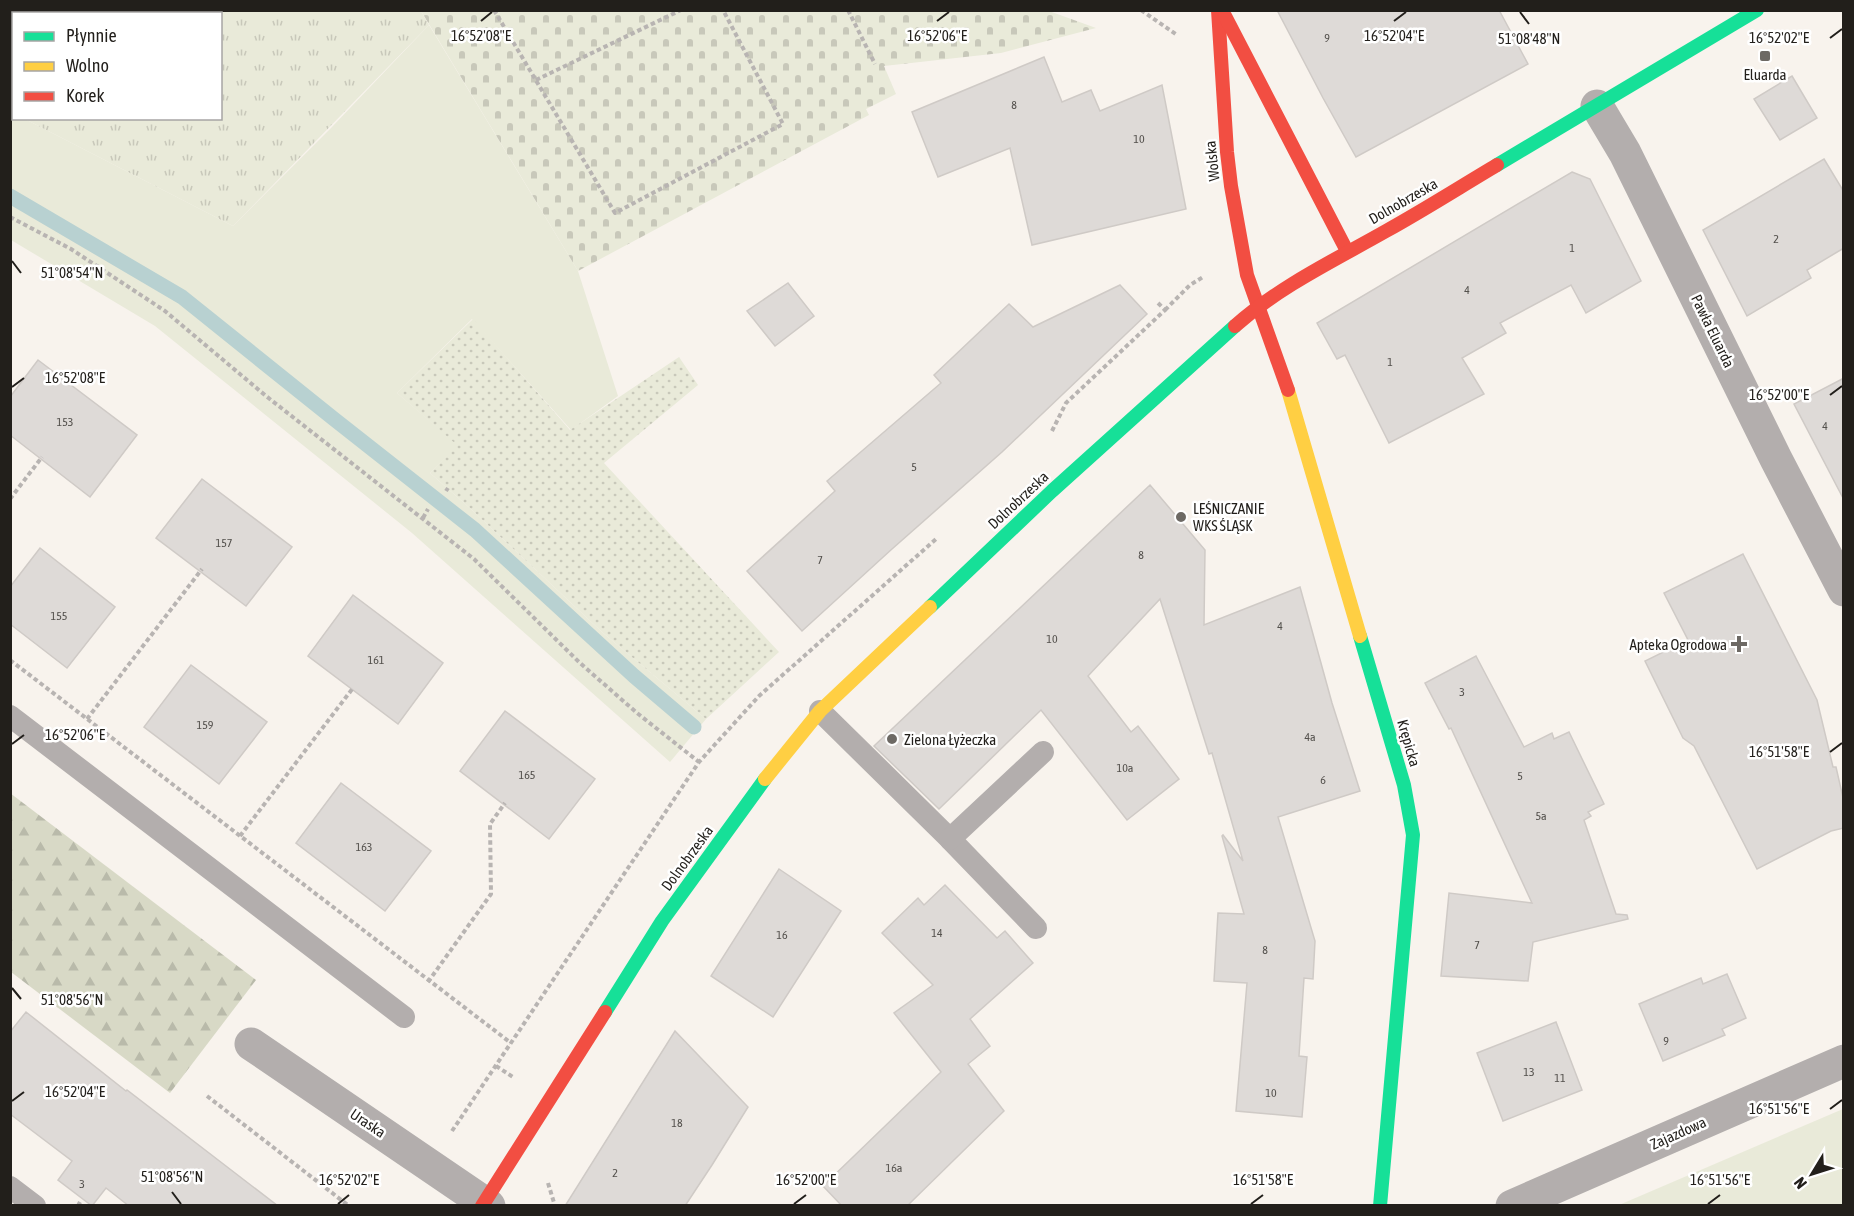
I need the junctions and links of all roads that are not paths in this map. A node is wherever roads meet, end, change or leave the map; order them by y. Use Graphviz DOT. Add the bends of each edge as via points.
graph roads {
  1 [pos="1220,10"];
  2 [pos="1757,10"];
  3 [pos="1596,106"];
  4 [pos="1347,251"];
  5 [pos="1257,306"];
  6 [pos="1844,590"];
  7 [pos="820,711"];
  8 [pos="10,716"];
  9 [pos="1043,752"];
  10 [pos="950,839"];
  11 [pos="1036,928"];
  12 [pos="404,1017"];
  13 [pos="251,1044"];
  14 [pos="1844,1061"];
  15 [pos="10,1187"];
  16 [pos="485,1205"];
  17 [pos="35,1206"];
  18 [pos="1380,1206"];
  19 [pos="1512,1206"];
  1 -- 4 [label="street, Wolska"];
  1 -- 5 [label="street, Wolska" via="1231,186"];
  2 -- 3 [label="street, Dolnobrzeska"];
  3 -- 4 [label="street, Dolnobrzeska"];
  3 -- 6 [label="street, Pawła Eluarda" via="1625,153"];
  4 -- 5 [label="street, Dolnobrzeska"];
  5 -- 7 [label="street, Dolnobrzeska" via="1052,491"];
  5 -- 18 [label="street, Krępicka" via="1285,379 1362,637 1404,785 1413,835"];
  7 -- 10 [label="lane"];
  7 -- 16 [label="street, Dolnobrzeska" via="754,793 662,921"];
  8 -- 12 [label="lane"];
  9 -- 10 [label="lane"];
  10 -- 11 [label="lane"];
  13 -- 16 [label="street, Uraska"];
  14 -- 19 [label="street, Zajazdowa"];
  15 -- 17 [label="lane"];
}
